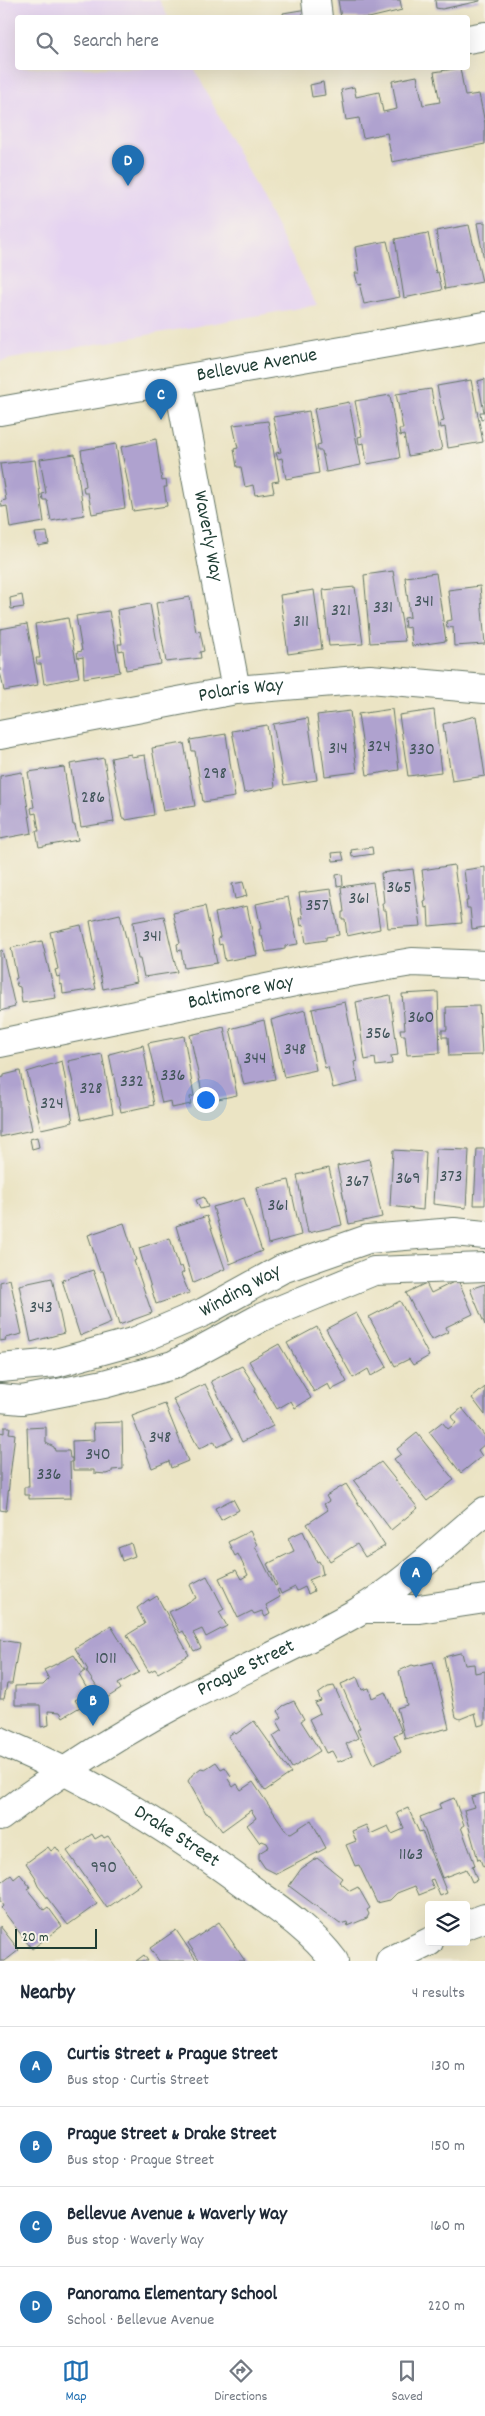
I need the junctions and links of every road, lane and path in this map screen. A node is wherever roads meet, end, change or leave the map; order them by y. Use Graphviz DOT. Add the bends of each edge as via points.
graph roads {
  1 [pos="316,0"];
  2 [pos="318,15"];
  3 [pos="485,36"];
  4 [pos="470,39"];
  5 [pos="485,326"];
  6 [pos="178,381"];
  7 [pos="0,411"];
  8 [pos="485,689"];
  9 [pos="236,690"];
  10 [pos="0,735"];
  11 [pos="485,965"];
  12 [pos="0,1043"];
  13 [pos="485,1235"];
  14 [pos="485,1267"];
  15 [pos="0,1368"];
  16 [pos="0,1398"];
  17 [pos="485,1511"];
  18 [pos="485,1599"];
  19 [pos="362,1609"];
  20 [pos="0,1741"];
  21 [pos="65,1771"];
  22 [pos="0,1817"];
  23 [pos="485,1918"];
  24 [pos="470,1924"];
  25 [pos="425,1944"];
  26 [pos="334,1961"];
  27 [pos="390,1961"];
  1 -- 2 [label="street"];
  3 -- 4 [label="street"];
  5 -- 6 [label="street, Bellevue Avenue"];
  6 -- 7 [label="street, Bellevue Avenue"];
  6 -- 9 [label="street, Waverly Way"];
  8 -- 9 [label="street, Polaris Way" via="370,679"];
  9 -- 10 [label="street, Polaris Way"];
  11 -- 12 [label="street, Baltimore Way" via="412,962 300,981"];
  13 -- 15 [label="street, Winding Way" via="454,1232 368,1239 282,1269 204,1312 136,1342 56,1363"];
  14 -- 16 [label="street, Winding Way" via="374,1271 260,1318 172,1365 104,1384 32,1398"];
  17 -- 19 [label="street, Prague Street" via="400,1582"];
  18 -- 19 [label="street" via="419,1609"];
  19 -- 21 [label="street, Prague Street" via="183,1701"];
  20 -- 21 [label="street, Drake Street"];
  21 -- 22 [label="street, Prague Street"];
  21 -- 26 [label="street, Drake Street" via="158,1825 236,1878 285,1913"];
  23 -- 24 [label="street"];
  25 -- 27 [label="street"];
}
